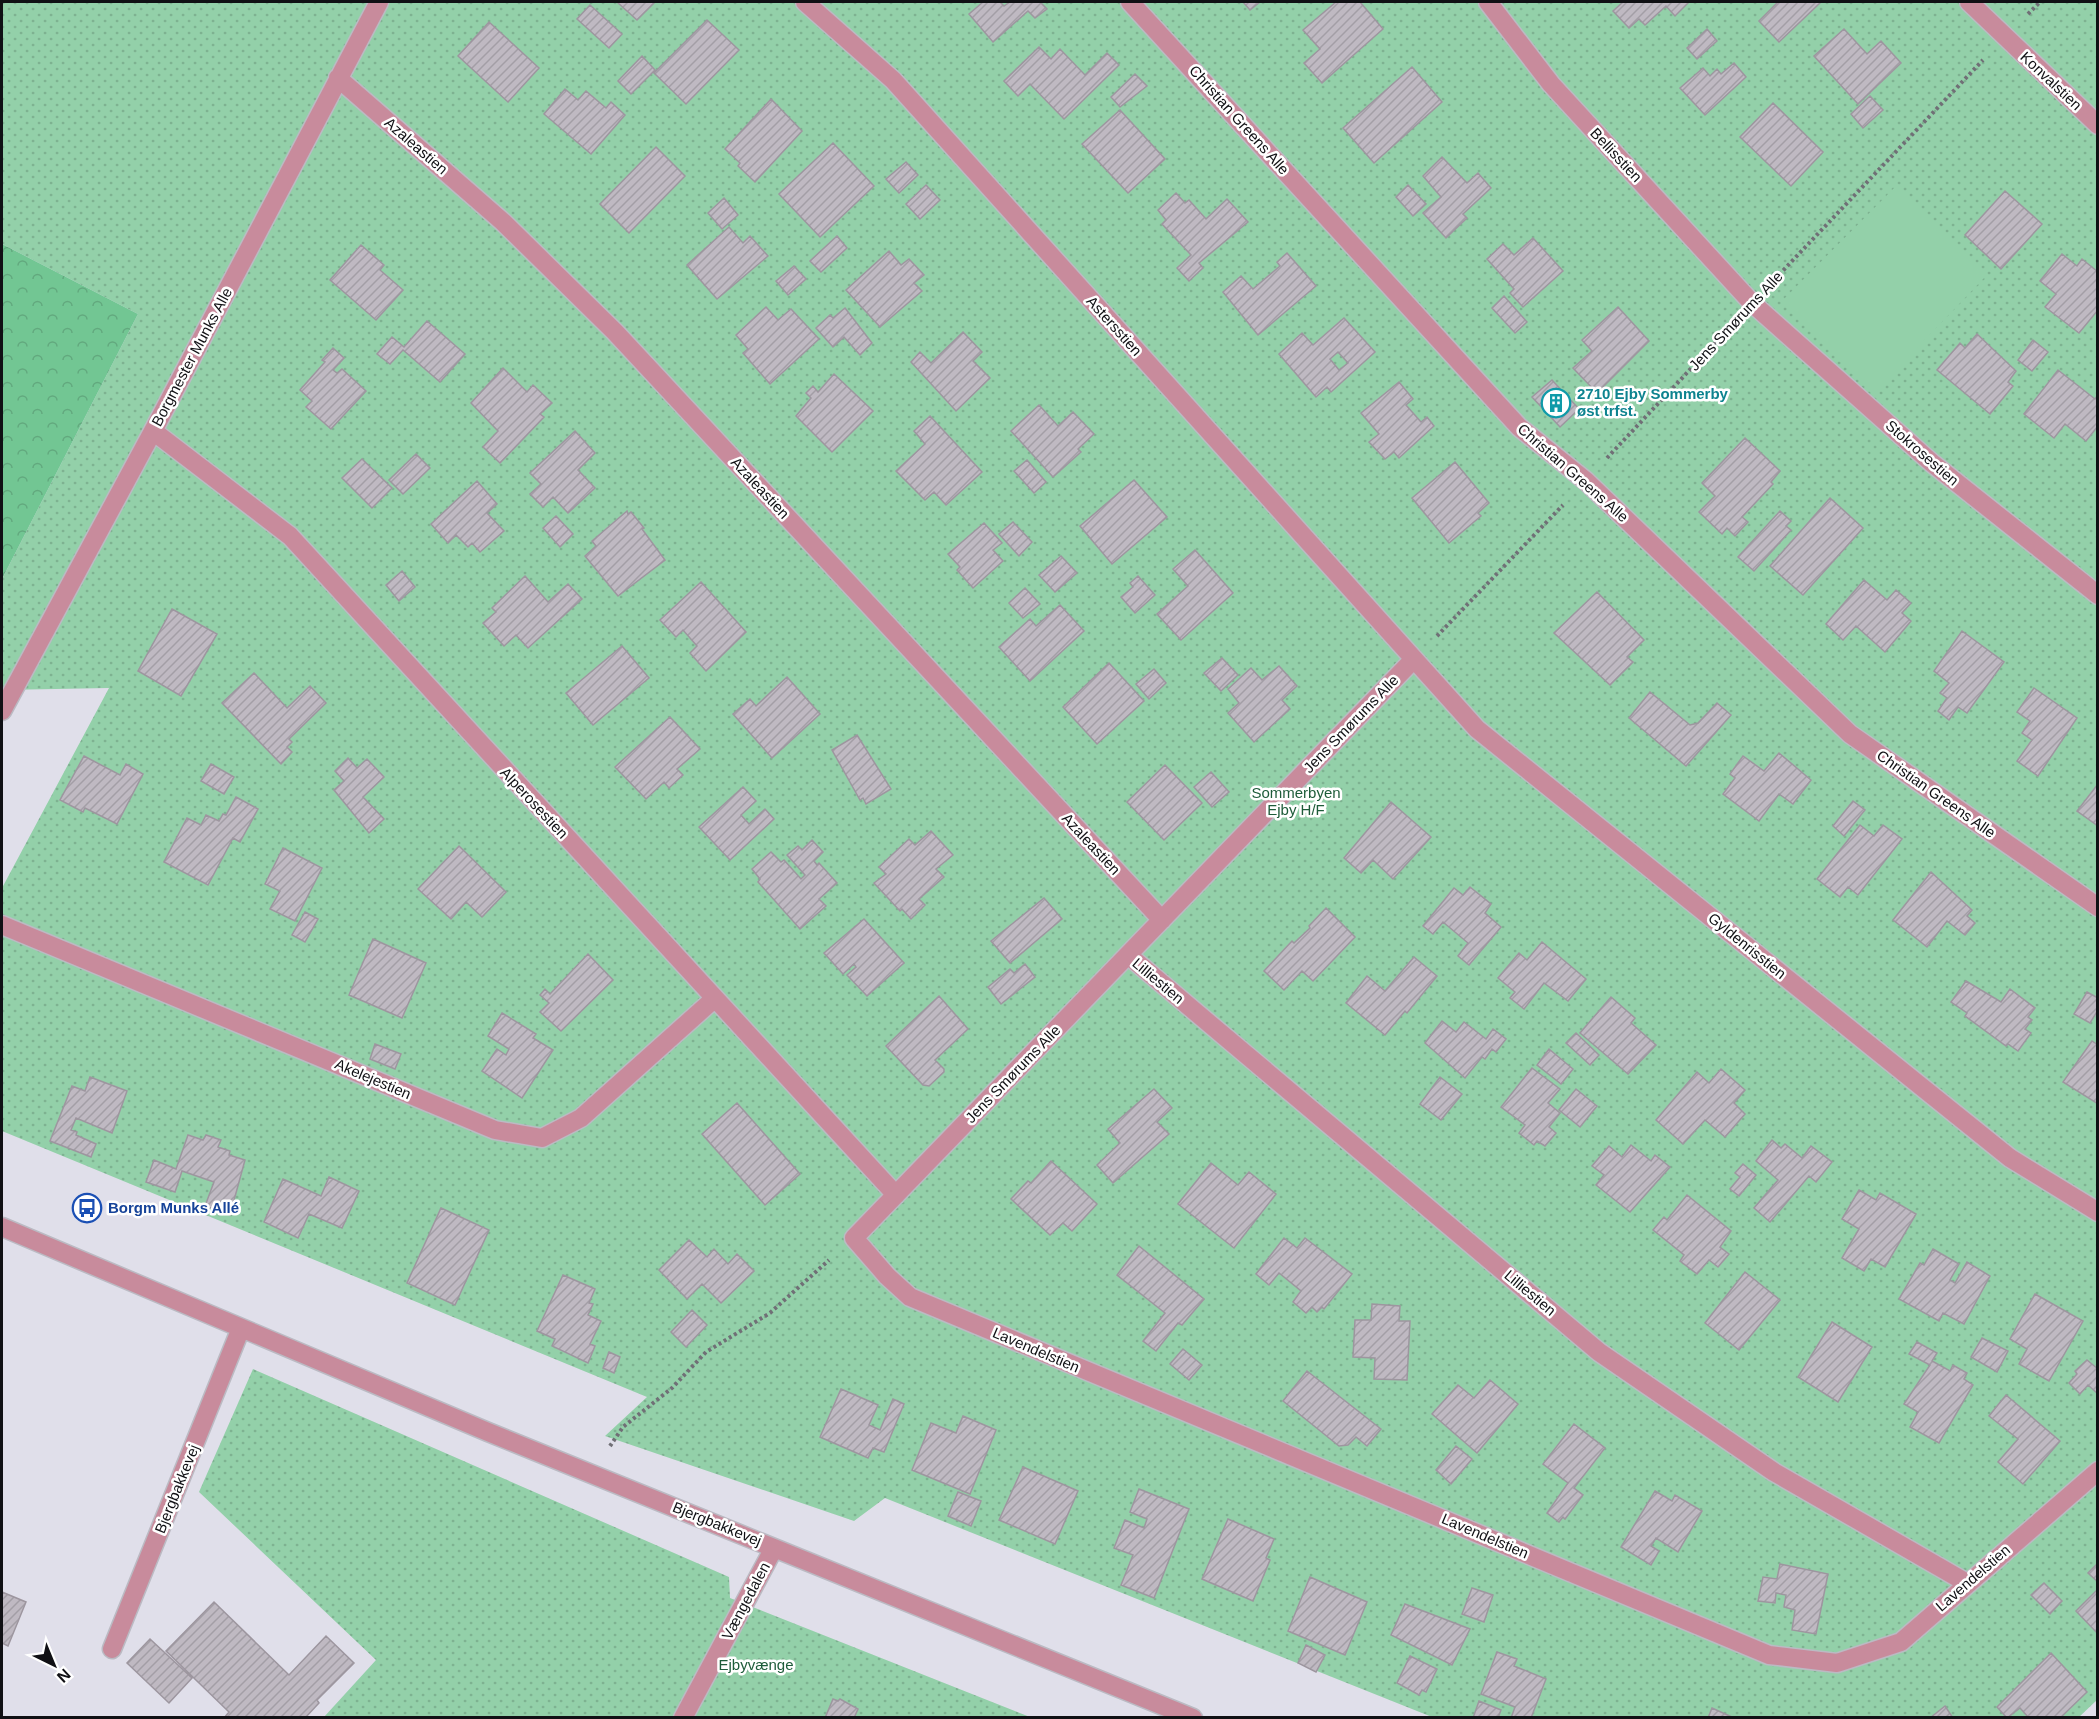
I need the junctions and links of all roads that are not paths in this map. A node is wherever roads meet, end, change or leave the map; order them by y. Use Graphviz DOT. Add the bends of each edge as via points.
graph roads {
  1 [pos="379,2"];
  2 [pos="805,2"];
  3 [pos="1130,2"];
  4 [pos="1488,2"];
  5 [pos="1969,2"];
  6 [pos="338,78"];
  7 [pos="2097,125"];
  8 [pos="1752,303"];
  9 [pos="153,430"];
  10 [pos="2097,596"];
  11 [pos="1414,659"];
  12 [pos="2,711"];
  13 [pos="2097,907"];
  14 [pos="1162,920"];
  15 [pos="2,925"];
  16 [pos="1128,955"];
  17 [pos="714,999"];
  18 [pos="896,1195"];
  19 [pos="2097,1212"];
  20 [pos="2,1227"];
  21 [pos="854,1238"];
  22 [pos="241,1328"];
  23 [pos="2097,1471"];
  24 [pos="774,1548"];
  25 [pos="1967,1583"];
  26 [pos="112,1649"];
  27 [pos="683,1718"];
  28 [pos="1193,1718"];
  1 -- 6 [label="street, Borgmester Munks Alle"];
  2 -- 11 [label="street, Astersstien" via="892,80"];
  3 -- 13 [label="street, Christian Greens Alle" via="1519,427 1586,481 1850,734"];
  4 -- 8 [label="street, Bellisstien" via="1551,84"];
  5 -- 7 [label="street, Konvalstien"];
  6 -- 9 [label="street, Borgmester Munks Alle"];
  6 -- 14 [label="street, Azaleastien" via="503,222 615,332"];
  8 -- 10 [label="street, Stokrosestien" via="1932,463"];
  9 -- 12 [label="street, Borgmester Munks Alle"];
  9 -- 17 [label="street, Alperosestien" via="290,536"];
  11 -- 14 [label="street, Jens Smørums Alle"];
  11 -- 19 [label="street, Gyldenrisstien" via="1487,737 2010,1158"];
  14 -- 16 [label="street, Jens Smørums Alle"];
  15 -- 17 [label="street, Akelejestien" via="495,1130 542,1138 581,1118"];
  16 -- 18 [label="street, Jens Smørums Alle"];
  16 -- 25 [label="street, Lilliestien" via="1599,1352 1774,1472"];
  17 -- 18 [label="street, Alperosestien"];
  18 -- 21 [label="street, Jens Smørums Alle"];
  20 -- 22 [label="street, Bjergbakkevej"];
  21 -- 25 [label="street, Lavendelstien" via="910,1297 1769,1655 1837,1663 1901,1642"];
  22 -- 24 [label="street, Bjergbakkevej"];
  22 -- 26 [label="street, Bjergbakkevej"];
  23 -- 25 [label="street, Lavendelstien"];
  24 -- 27 [label="street, Vængedalen"];
  24 -- 28 [label="street, Bjergbakkevej"];
}
